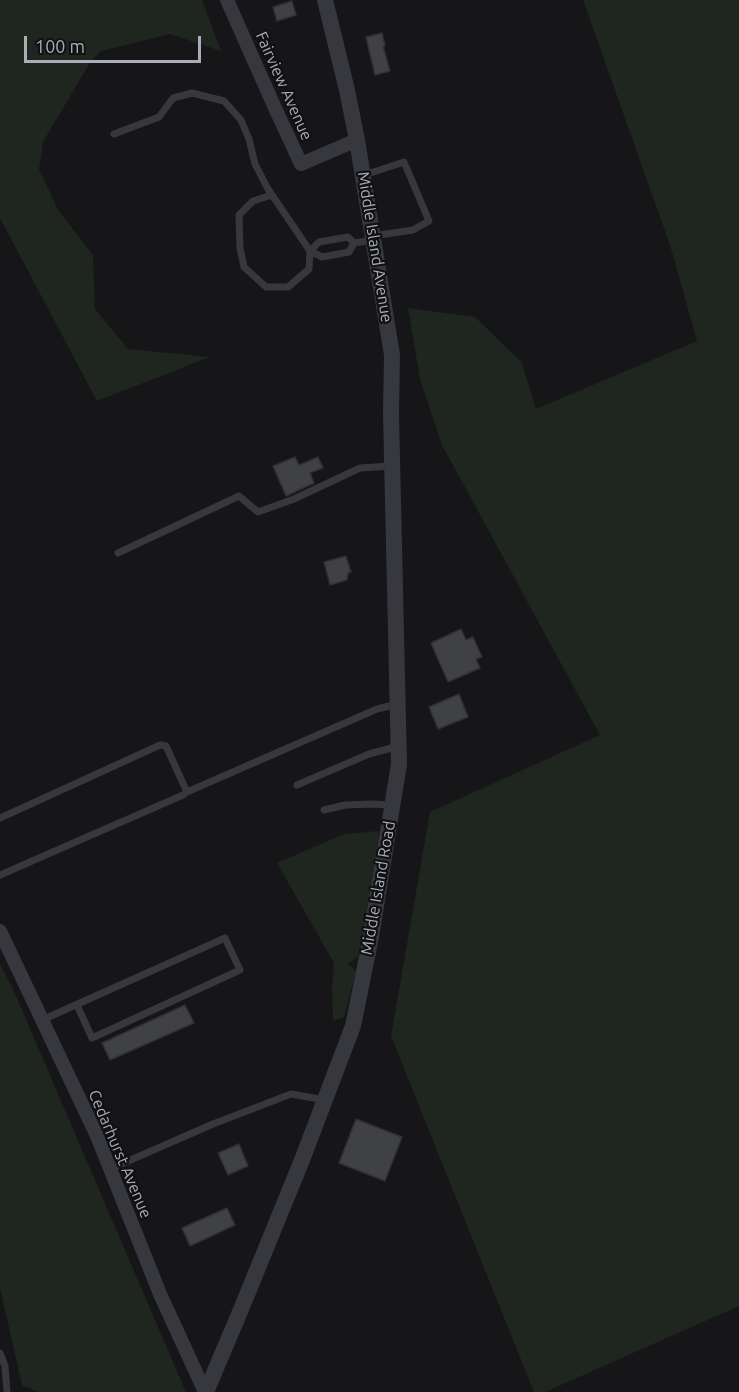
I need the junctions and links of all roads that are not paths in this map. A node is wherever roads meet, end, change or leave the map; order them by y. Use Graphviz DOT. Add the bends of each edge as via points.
graph roads {
  1 [pos="227,0"];
  2 [pos="325,0"];
  3 [pos="114,134"];
  4 [pos="357,140"];
  5 [pos="363,175"];
  6 [pos="272,195"];
  7 [pos="373,238"];
  8 [pos="354,243"];
  9 [pos="310,251"];
  10 [pos="392,355"];
  11 [pos="392,466"];
  12 [pos="118,553"];
  13 [pos="398,704"];
  14 [pos="399,746"];
  15 [pos="297,785"];
  16 [pos="187,792"];
  17 [pos="393,805"];
  18 [pos="324,810"];
  19 [pos="0,818"];
  20 [pos="0,875"];
  21 [pos="0,931"];
  22 [pos="77,1005"];
  23 [pos="42,1020"];
  24 [pos="325,1100"];
  25 [pos="110,1170"];
  26 [pos="0,1353"];
  27 [pos="7,1392"];
  28 [pos="205,1392"];
  1 -- 4 [label="street, Fairview Avenue" via="301,164"];
  2 -- 4 [label="street"];
  3 -- 6 [label="lane" via="159,117 173,98 192,93 224,101 241,120 255,164"];
  4 -- 5 [label="street, Middle Island Avenue"];
  5 -- 7 [label="street, Middle Island Avenue"];
  5 -- 7 [label="lane" via="404,162 429,221 413,230"];
  6 -- 9 [label="lane"];
  6 -- 9 [label="lane" via="253,201 239,215 244,267 266,287 288,287 309,269"];
  7 -- 8 [label="lane"];
  7 -- 10 [label="street, Middle Island Avenue"];
  8 -- 9 [label="lane" via="348,237 319,242"];
  8 -- 9 [label="lane" via="350,252 322,257"];
  10 -- 11 [label="street, Middle Island Road"];
  11 -- 12 [label="lane" via="360,468 258,512 240,496"];
  11 -- 13 [label="street, Middle Island Road"];
  13 -- 14 [label="street, Middle Island Road"];
  13 -- 16 [label="lane" via="377,709"];
  14 -- 15 [label="lane" via="369,754"];
  14 -- 17 [label="street, Middle Island Road"];
  16 -- 19 [label="lane" via="166,746 159,745"];
  16 -- 20 [label="lane"];
  17 -- 18 [label="lane"];
  17 -- 24 [label="street, Middle Island Road" via="353,1026"];
  21 -- 23 [label="street, Cedarhurst Avenue"];
  22 -- 22 [label="lane" via="225,938 240,970 92,1038"];
  22 -- 23 [label="lane"];
  23 -- 25 [label="street, Cedarhurst Avenue"];
  24 -- 25 [label="lane" via="291,1094"];
  24 -- 28 [label="street, Middle Island Road"];
  25 -- 28 [label="street, Cedarhurst Avenue"];
  26 -- 27 [label="lane"];
}
